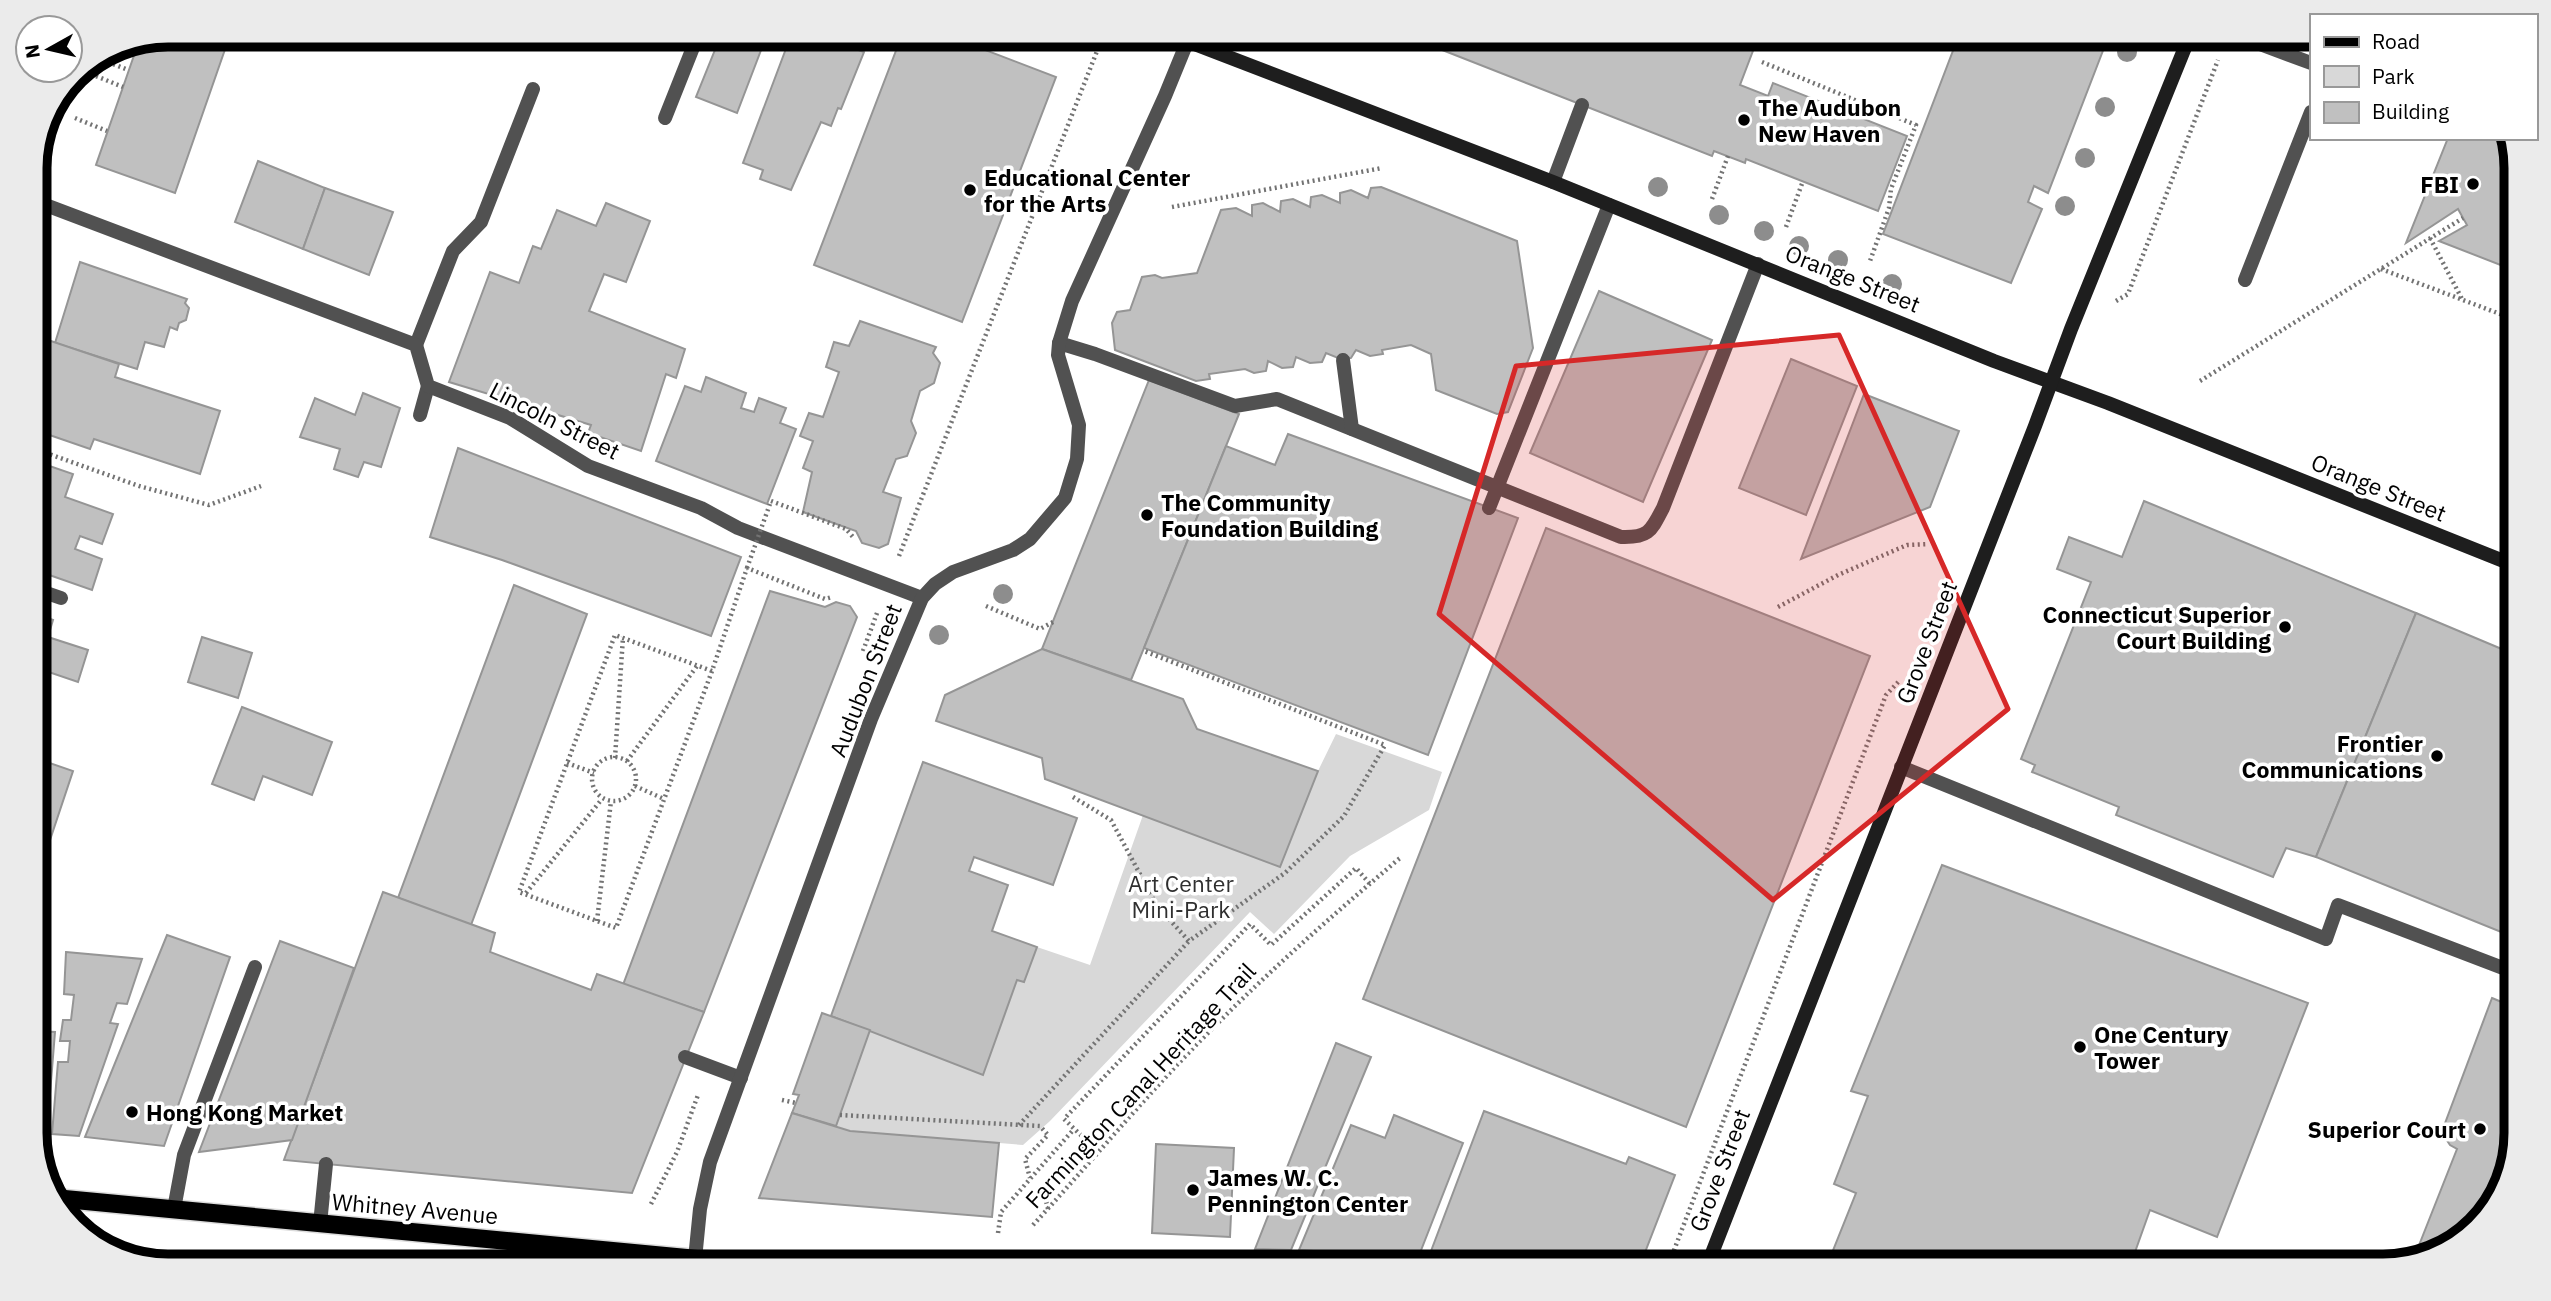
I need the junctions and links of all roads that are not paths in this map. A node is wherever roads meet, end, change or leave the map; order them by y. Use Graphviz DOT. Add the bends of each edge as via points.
graph roads {
  1 [pos="693,47"];
  2 [pos="1184,47"];
  3 [pos="1211,47"];
  4 [pos="2185,47"];
  5 [pos="2268,47"];
  6 [pos="2310,63"];
  7 [pos="533,89"];
  8 [pos="1582,104"];
  9 [pos="2310,115"];
  10 [pos="665,118"];
  11 [pos="1553,182"];
  12 [pos="1609,205"];
  13 [pos="48,206"];
  14 [pos="1758,264"];
  15 [pos="2245,280"];
  16 [pos="1059,343"];
  17 [pos="416,345"];
  18 [pos="1343,359"];
  19 [pos="2051,382"];
  20 [pos="428,386"];
  21 [pos="419,415"];
  22 [pos="1352,429"];
  23 [pos="1497,487"];
  24 [pos="1489,508"];
  25 [pos="2503,561"];
  26 [pos="48,594"];
  27 [pos="922,597"];
  28 [pos="61,598"];
  29 [pos="1901,767"];
  30 [pos="255,967"];
  31 [pos="2504,969"];
  32 [pos="685,1057"];
  33 [pos="741,1078"];
  34 [pos="326,1164"];
  35 [pos="68,1199"];
  36 [pos="174,1209"];
  37 [pos="320,1224"];
  38 [pos="641,1254"];
  39 [pos="696,1254"];
  40 [pos="1712,1254"];
  1 -- 10 [label="street"];
  2 -- 16 [label="street, Audubon Street" via="1072,301"];
  3 -- 11 [label="main road, Orange Street"];
  4 -- 19 [label="main road, Grove Street"];
  5 -- 6 [label="street"];
  7 -- 17 [label="street" via="481,222 453,251"];
  8 -- 11 [label="street"];
  9 -- 15 [label="street"];
  11 -- 12 [label="main road, Orange Street"];
  12 -- 14 [label="main road, Orange Street"];
  12 -- 23 [label="street"];
  13 -- 17 [label="street"];
  14 -- 19 [label="main road, Orange Street"];
  14 -- 23 [label="street" via="1651,531 1639,537 1621,537"];
  16 -- 22 [label="street" via="1235,406 1277,399"];
  16 -- 27 [label="street, Audubon Street" via="1061,369 1079,425 1077,459 1065,498 1030,539 953,572"];
  17 -- 20 [label="street"];
  18 -- 22 [label="street"];
  19 -- 25 [label="main road, Orange Street"];
  19 -- 29 [label="main road, Grove Street"];
  20 -- 21 [label="street"];
  20 -- 27 [label="street, Lincoln Street" via="510,418 588,466"];
  22 -- 23 [label="street"];
  23 -- 24 [label="street"];
  26 -- 28 [label="street"];
  27 -- 33 [label="street, Audubon Street" via="871,719"];
  29 -- 31 [label="street" via="2326,939 2338,905"];
  29 -- 40 [label="main road, Grove Street"];
  30 -- 36 [label="street" via="184,1155"];
  32 -- 33 [label="street"];
  33 -- 39 [label="street, Audubon Street" via="710,1162"];
  34 -- 37 [label="street"];
  35 -- 36 [label="main road, Whitney Avenue"];
  36 -- 37 [label="main road, Whitney Avenue"];
  37 -- 38 [label="main road, Whitney Avenue"];
}
